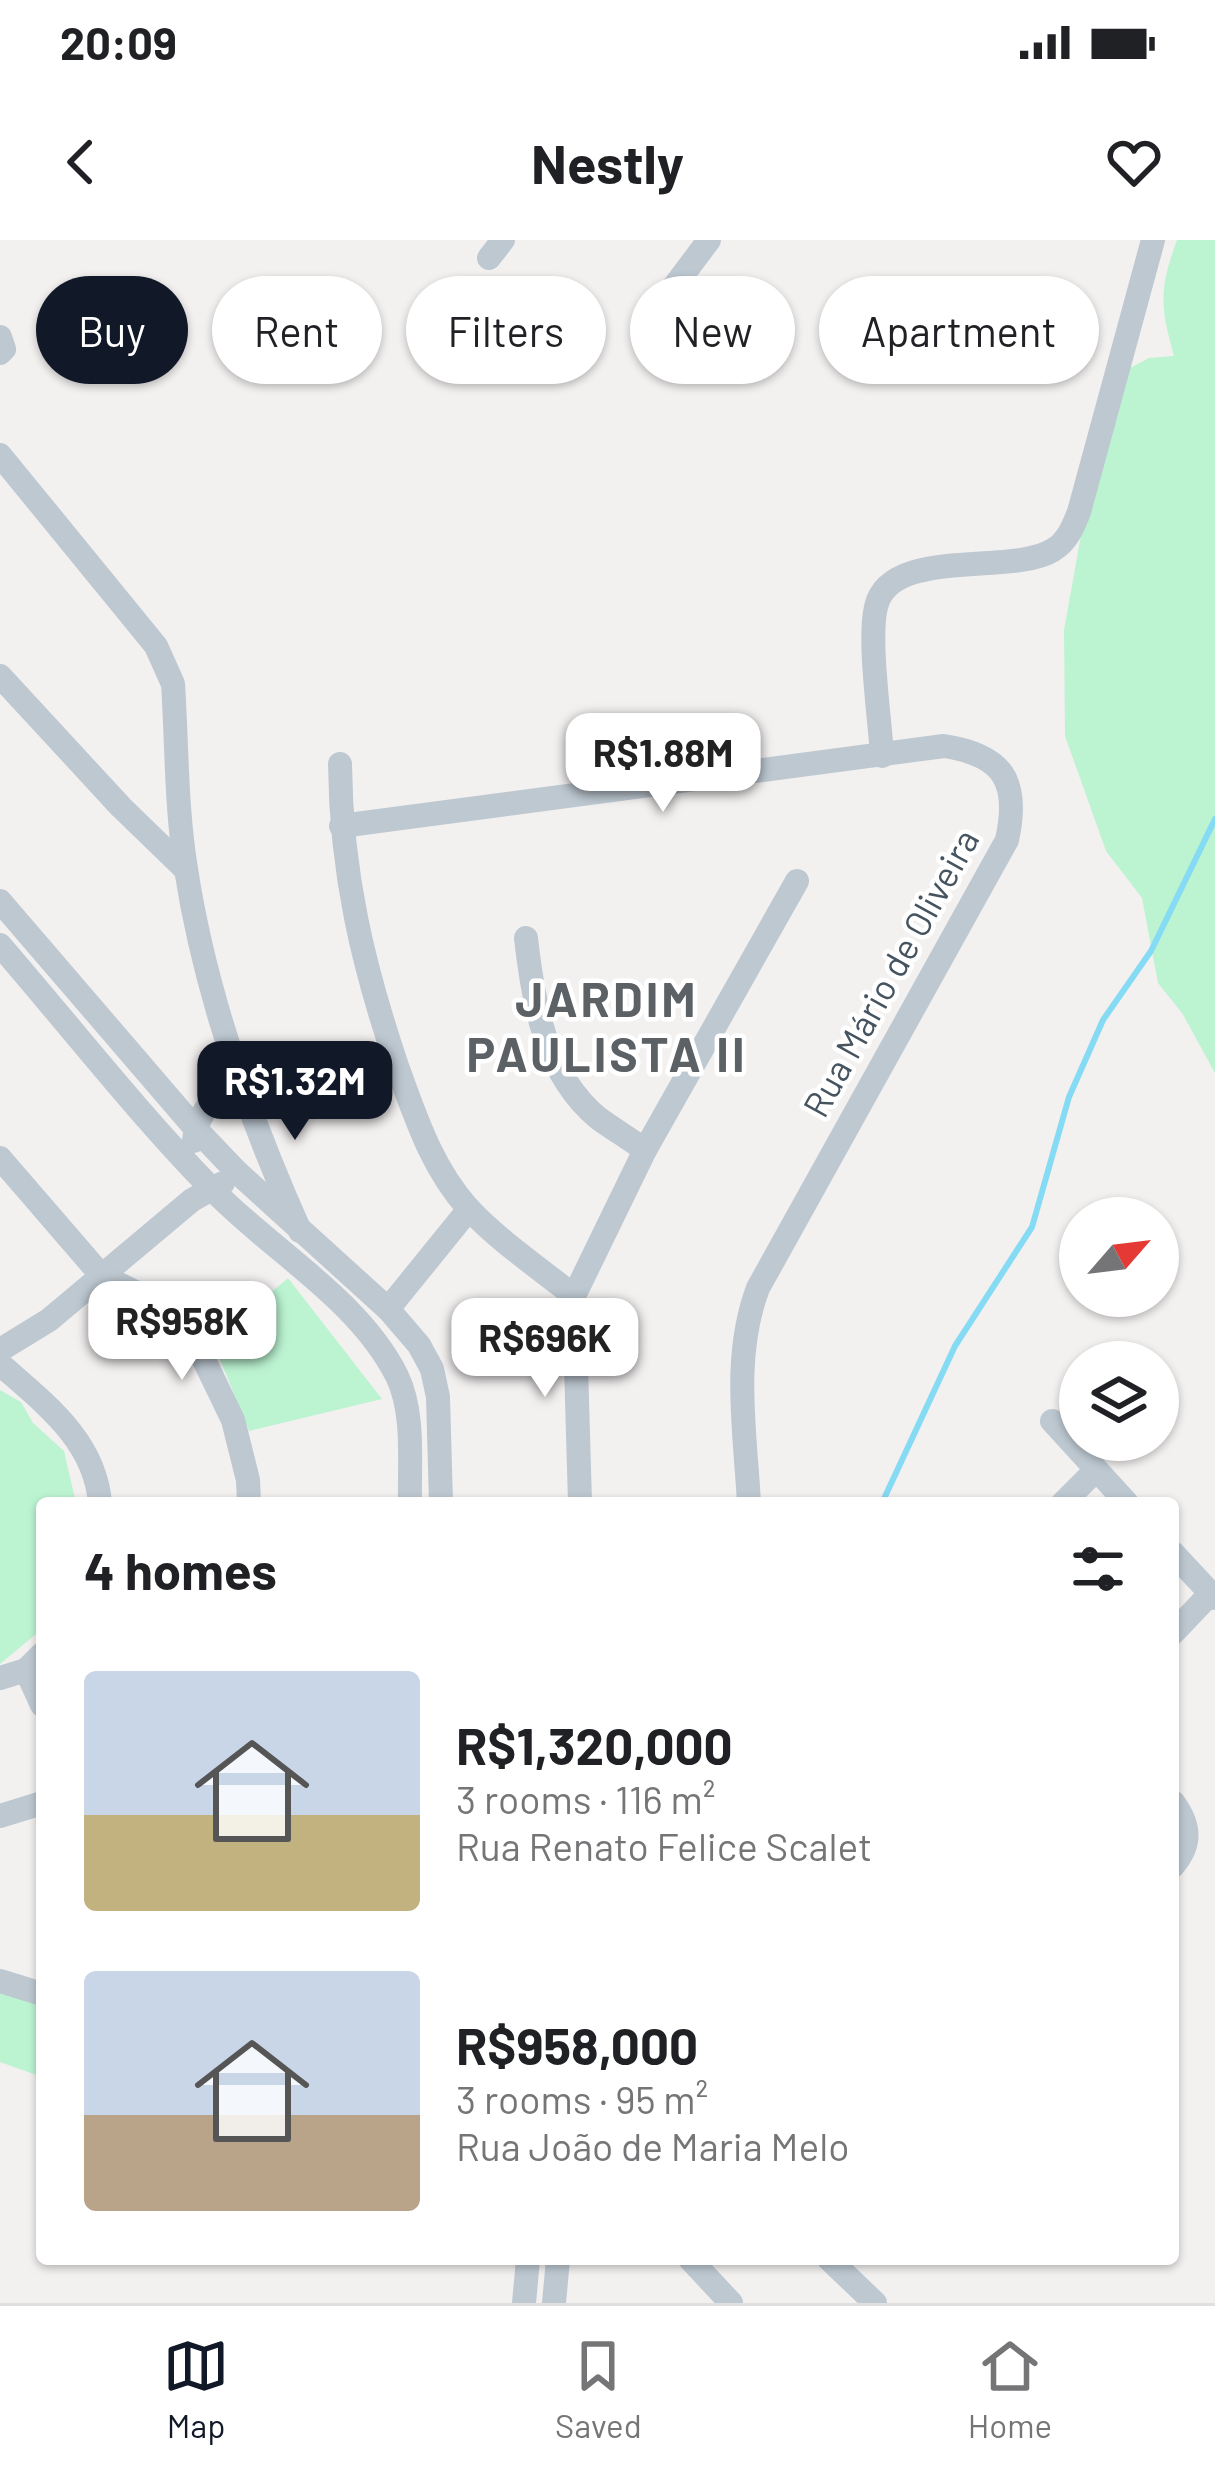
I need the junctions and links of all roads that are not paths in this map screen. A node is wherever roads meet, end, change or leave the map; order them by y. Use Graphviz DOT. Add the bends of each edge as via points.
graph roads {
  1 [pos="709,240"];
  2 [pos="1153,240"];
  3 [pos="682,276"];
  4 [pos="0,455"];
  5 [pos="0,676"];
  6 [pos="882,756"];
  7 [pos="340,764"];
  8 [pos="340,826"];
  9 [pos="185,868"];
  10 [pos="797,881"];
  11 [pos="0,901"];
  12 [pos="526,938"];
  13 [pos="0,945"];
  14 [pos="239,1077"];
  15 [pos="195,1128"];
  16 [pos="645,1150"];
  17 [pos="0,1158"];
  18 [pos="192,1168"];
  19 [pos="237,1172"];
  20 [pos="203,1196"];
  21 [pos="469,1209"];
  22 [pos="300,1231"];
  23 [pos="101,1275"];
  24 [pos="574,1296"];
  25 [pos="388,1309"];
  26 [pos="0,1350"];
  27 [pos="0,1364"];
  28 [pos="1052,1421"];
  29 [pos="1096,1470"];
  30 [pos="98,1497"];
  31 [pos="249,1497"];
  32 [pos="410,1497"];
  33 [pos="441,1497"];
  34 [pos="580,1497"];
  35 [pos="749,1497"];
  36 [pos="1069,1497"];
  37 [pos="1121,1497"];
  38 [pos="1179,1558"];
  39 [pos="1213,1595"];
  40 [pos="1179,1627"];
  41 [pos="34,1662"];
  42 [pos="0,1678"];
  43 [pos="36,1805"];
  44 [pos="1179,1813"];
  45 [pos="0,1816"];
  46 [pos="1179,1857"];
  47 [pos="0,1981"];
  48 [pos="36,1992"];
  49 [pos="527,2265"];
  50 [pos="557,2265"];
  51 [pos="696,2265"];
  52 [pos="836,2265"];
  53 [pos="524,2303"];
  54 [pos="554,2303"];
  55 [pos="731,2303"];
  56 [pos="875,2303"];
  1 -- 3 [label="street"];
  2 -- 6 [label="street" via="1065,540 1045,555 902,576 882,591 874,616"];
  4 -- 9 [label="street" via="166,664"];
  5 -- 9 [label="street"];
  6 -- 8 [label="street, Rua Mário de Oliveira"];
  6 -- 35 [label="street, Rua Mário de Oliveira" via="971,750 993,760 1013,809 1006,840 745,1321"];
  7 -- 8 [label="street"];
  8 -- 21 [label="street" via="372,994 419,1129"];
  9 -- 14 [label="street"];
  10 -- 16 [label="street"];
  11 -- 15 [label="street"];
  12 -- 16 [label="street" via="533,1005 555,1060 597,1117"];
  13 -- 18 [label="street"];
  14 -- 15 [label="street"];
  14 -- 22 [label="street"];
  15 -- 18 [label="street"];
  15 -- 19 [label="street"];
  16 -- 24 [label="street"];
  17 -- 23 [label="street"];
  18 -- 20 [label="street"];
  19 -- 20 [label="street"];
  19 -- 22 [label="street"];
  20 -- 23 [label="street"];
  20 -- 32 [label="street" via="382,1348 407,1415"];
  21 -- 24 [label="street"];
  21 -- 25 [label="street"];
  22 -- 25 [label="street"];
  23 -- 26 [label="street"];
  23 -- 31 [label="street" via="149,1299 204,1360 233,1420"];
  24 -- 34 [label="street"];
  25 -- 33 [label="street" via="431,1370"];
  27 -- 30 [label="street" via="85,1449"];
  28 -- 29 [label="street"];
  29 -- 36 [label="street"];
  29 -- 37 [label="street"];
  38 -- 39 [label="street"];
  39 -- 40 [label="street"];
  41 -- 42 [label="street"];
  43 -- 45 [label="street"];
  44 -- 46 [label="street" via="1188,1829"];
  47 -- 48 [label="street"];
  49 -- 53 [label="street"];
  50 -- 54 [label="street"];
  51 -- 55 [label="street"];
  52 -- 56 [label="street"];
}
